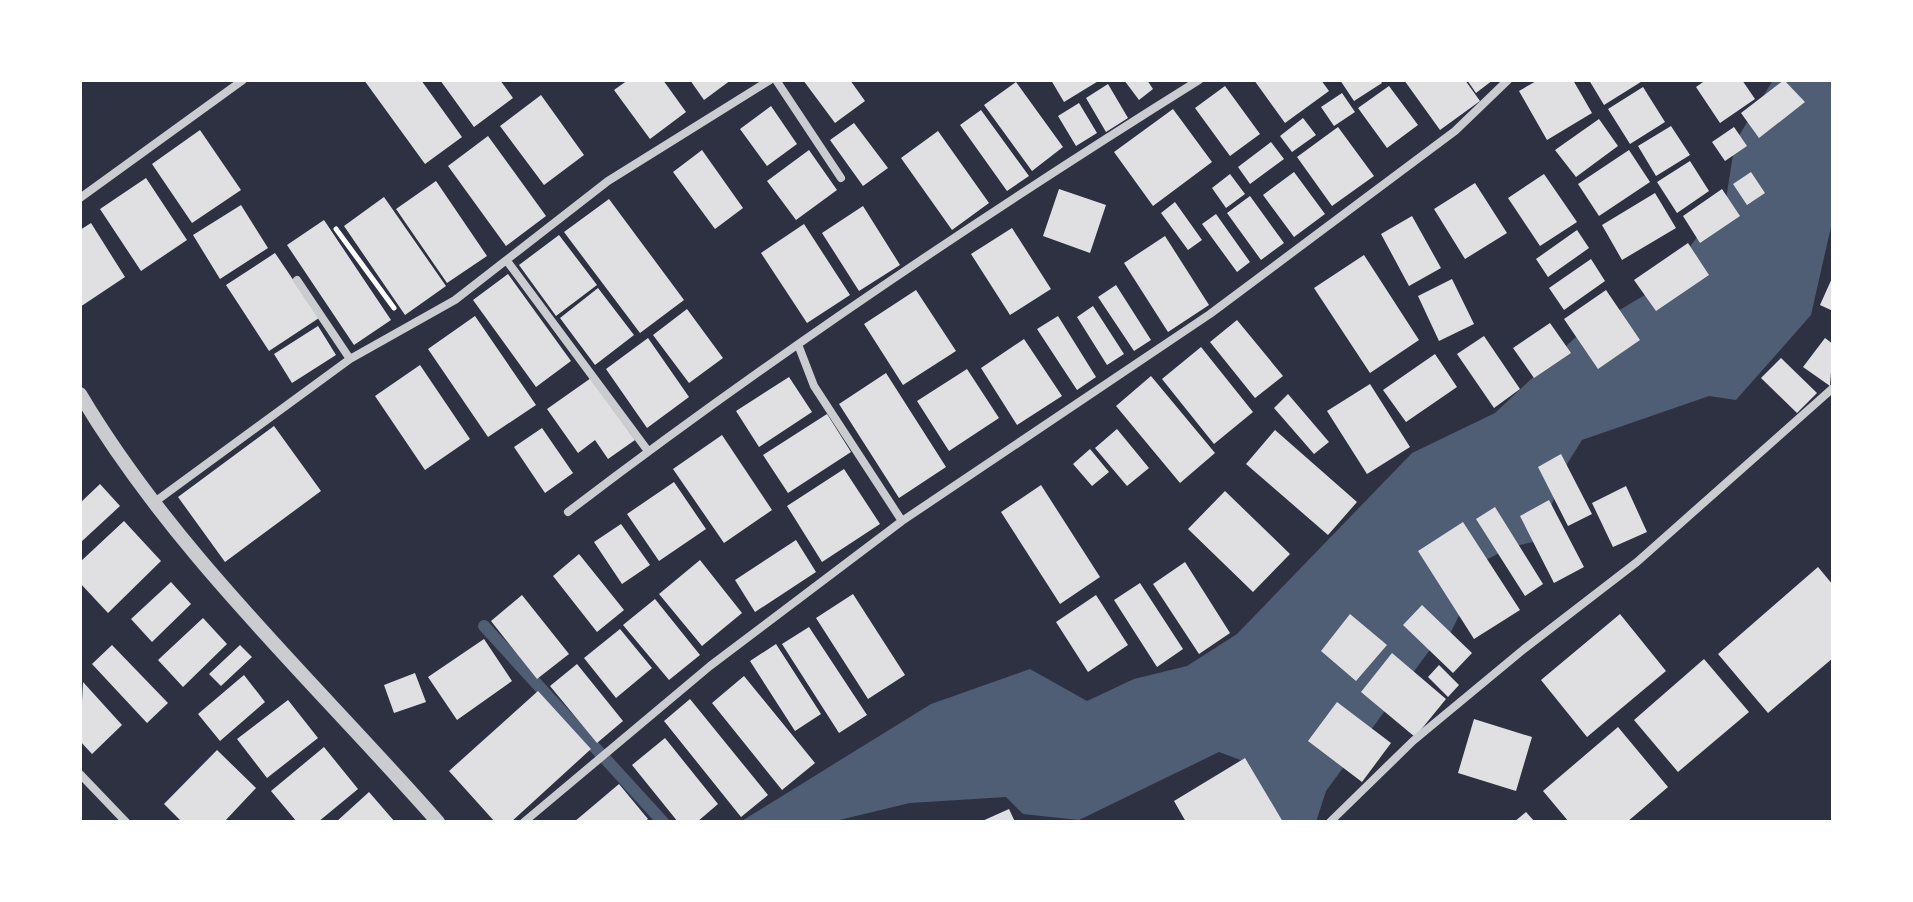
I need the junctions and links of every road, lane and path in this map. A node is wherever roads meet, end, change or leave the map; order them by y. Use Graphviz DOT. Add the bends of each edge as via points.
graph roads {
  1 [pos="243,80"];
  2 [pos="773,80"];
  3 [pos="1199,80"];
  4 [pos="1508,80"];
  5 [pos="841,178"];
  6 [pos="80,198"];
  7 [pos="336,229"];
  8 [pos="507,261"];
  9 [pos="297,280"];
  10 [pos="409,328"];
  11 [pos="799,347"];
  12 [pos="350,359"];
  13 [pos="1833,388"];
  14 [pos="80,394"];
  15 [pos="648,451"];
  16 [pos="156,501"];
  17 [pos="568,512"];
  18 [pos="902,521"];
  19 [pos="80,774"];
  20 [pos="126,822"];
  21 [pos="438,822"];
  22 [pos="524,822"];
  23 [pos="1330,822"];
  1 -- 6 [label="street"];
  2 -- 5 [label="street"];
  2 -- 8 [label="street" via="608,181"];
  3 -- 11 [label="street" via="992,209"];
  4 -- 18 [label="street" via="1455,131 1210,314"];
  7 -- 10 [label="path"];
  8 -- 10 [label="street"];
  8 -- 15 [label="street"];
  9 -- 12 [label="street"];
  10 -- 12 [label="street"];
  11 -- 15 [label="street"];
  11 -- 18 [label="street" via="814,386"];
  12 -- 16 [label="street"];
  13 -- 23 [label="street" via="1637,562 1413,741"];
  14 -- 16 [label="street" via="110,445"];
  15 -- 17 [label="street"];
  16 -- 21 [label="street" via="229,594"];
  18 -- 22 [label="street" via="710,666"];
  19 -- 20 [label="street"];
}
